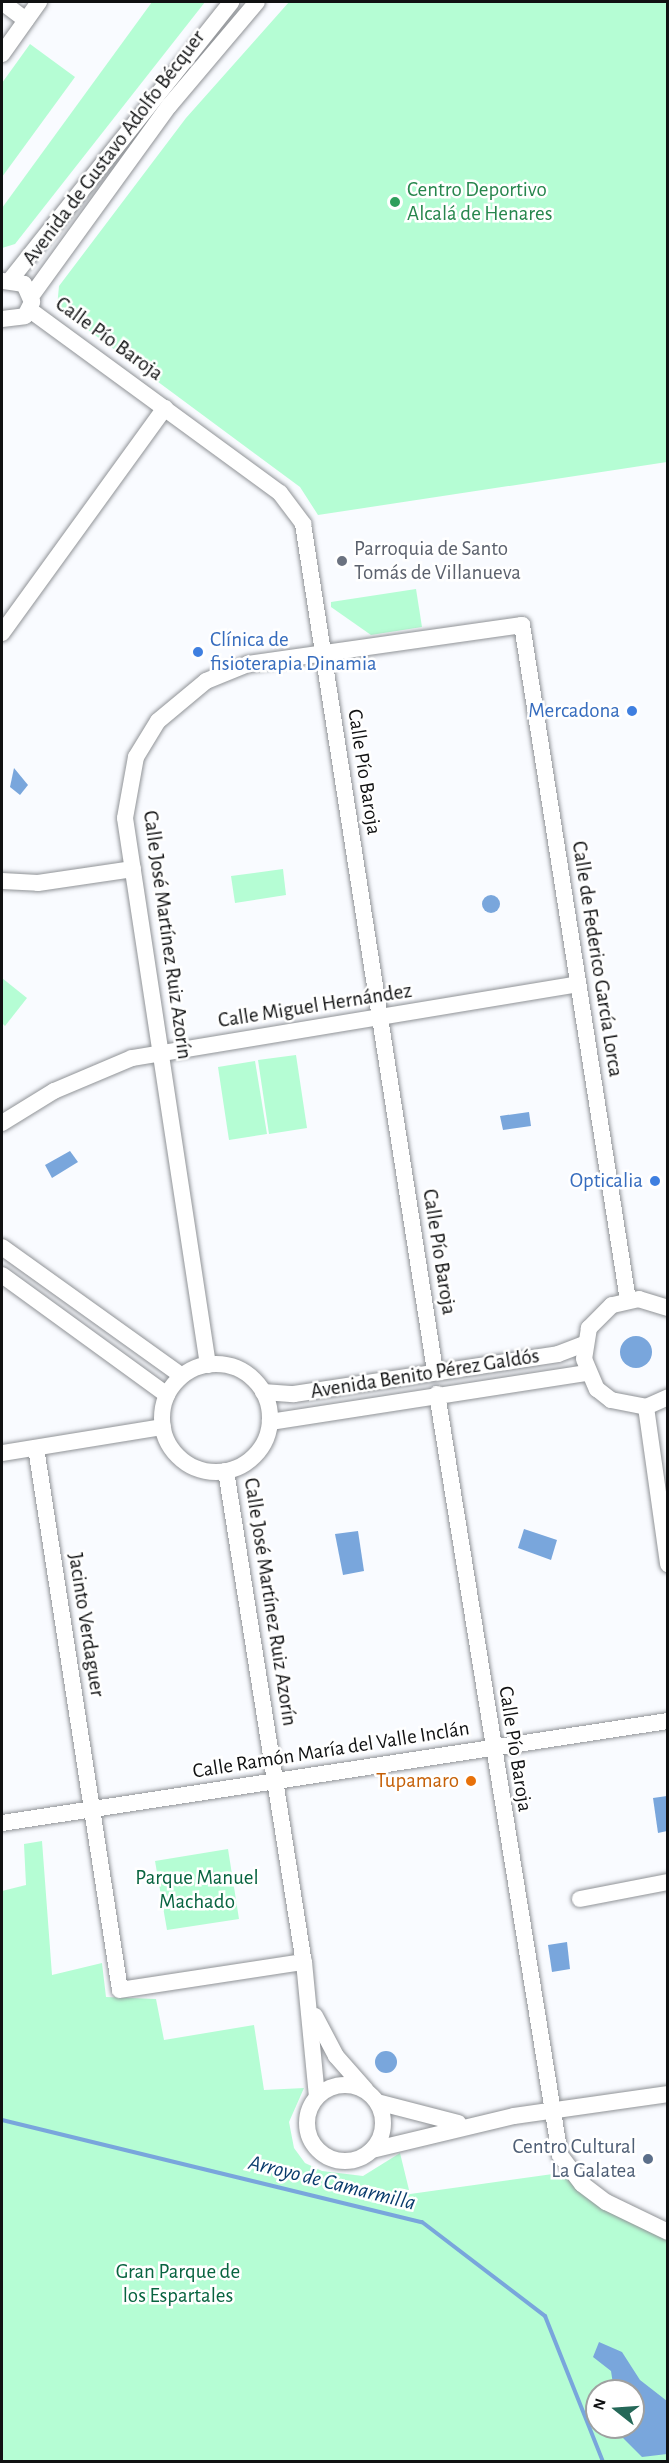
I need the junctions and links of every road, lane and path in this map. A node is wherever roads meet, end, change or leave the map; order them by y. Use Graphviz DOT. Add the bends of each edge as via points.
graph roads {
  1 [pos="2,2"];
  2 [pos="39,2"];
  3 [pos="231,2"];
  4 [pos="257,2"];
  5 [pos="26,20"];
  6 [pos="2,54"];
  7 [pos="4,280"];
  8 [pos="31,303"];
  9 [pos="5,325"];
  10 [pos="165,408"];
  11 [pos="522,625"];
  12 [pos="2,633"];
  13 [pos="323,653"];
  14 [pos="133,869"];
  15 [pos="2,880"];
  16 [pos="578,984"];
  17 [pos="380,1020"];
  18 [pos="161,1051"];
  19 [pos="2,1123"];
  20 [pos="2,1246"];
  21 [pos="2,1275"];
  22 [pos="628,1300"];
  23 [pos="668,1308"];
  24 [pos="584,1344"];
  25 [pos="208,1365"];
  26 [pos="435,1371"];
  27 [pos="587,1374"];
  28 [pos="182,1376"];
  29 [pos="263,1392"];
  30 [pos="437,1394"];
  31 [pos="167,1395"];
  32 [pos="668,1397"];
  33 [pos="646,1407"];
  34 [pos="270,1422"];
  35 [pos="163,1426"];
  36 [pos="36,1448"];
  37 [pos="2,1453"];
  38 [pos="226,1471"];
  39 [pos="668,1564"];
  40 [pos="668,1721"];
  41 [pos="492,1748"];
  42 [pos="276,1781"];
  43 [pos="92,1809"];
  44 [pos="2,1823"];
  45 [pos="668,1882"];
  46 [pos="580,1899"];
  47 [pos="304,1962"];
  48 [pos="306,1989"];
  49 [pos="668,2094"];
  50 [pos="318,2096"];
  51 [pos="372,2096"];
  52 [pos="549,2110"];
  53 [pos="467,2125"];
  54 [pos="372,2150"];
  55 [pos="668,2232"];
  1 -- 5 [label="street"];
  2 -- 5 [label="street"];
  3 -- 7 [label="street, Avenida de Gustavo Adolfo Bécquer"];
  4 -- 8 [label="street, Avenida de Gustavo Adolfo Bécquer" via="170,106"];
  5 -- 6 [label="street"];
  7 -- 8 [label="street, Calle Pío Baroja" via="24,284"];
  8 -- 9 [label="street"];
  8 -- 10 [label="street, Calle Pío Baroja"];
  10 -- 12 [label="street"];
  10 -- 13 [label="street, Calle Pío Baroja" via="280,493 303,524"];
  11 -- 13 [label="street, Calle José Martínez Ruiz Azorín"];
  11 -- 16 [label="street, Calle de Federico García Lorca"];
  13 -- 14 [label="street, Calle José Martínez Ruiz Azorín" via="248,664 206,681 158,721 136,757 128,787 125,818"];
  13 -- 17 [label="street, Calle Pío Baroja"];
  14 -- 15 [label="street" via="38,883"];
  14 -- 18 [label="street, Calle José Martínez Ruiz Azorín"];
  16 -- 17 [label="street, Calle Miguel Hernández"];
  16 -- 22 [label="street, Calle de Federico García Lorca"];
  17 -- 18 [label="street, Calle Miguel Hernández"];
  17 -- 26 [label="street, Calle Pío Baroja"];
  18 -- 19 [label="street, Calle Miguel Hernández" via="121,1061"];
  18 -- 25 [label="street, Calle José Martínez Ruiz Azorín"];
  20 -- 28 [label="street"];
  21 -- 31 [label="street"];
  22 -- 23 [label="street"];
  22 -- 24 [label="street" via="599,1315"];
  24 -- 26 [label="street, Avenida Benito Pérez Galdós" via="547,1356"];
  24 -- 27 [label="street"];
  25 -- 28 [label="street"];
  25 -- 29 [label="street" via="243,1371"];
  26 -- 29 [label="street, Avenida Benito Pérez Galdós" via="294,1394"];
  27 -- 30 [label="street, Avenida Benito Pérez Galdós"];
  27 -- 33 [label="street" via="611,1400"];
  28 -- 31 [label="street"];
  29 -- 34 [label="street"];
  30 -- 34 [label="street, Avenida Benito Pérez Galdós"];
  30 -- 41 [label="street, Calle Pío Baroja"];
  31 -- 35 [label="street"];
  32 -- 33 [label="street"];
  33 -- 39 [label="street"];
  34 -- 38 [label="street" via="261,1447"];
  35 -- 36 [label="street"];
  35 -- 38 [label="street" via="177,1456 192,1466"];
  36 -- 37 [label="street"];
  36 -- 43 [label="street, Jacinto Verdaguer"];
  38 -- 42 [label="street, Calle José Martínez Ruiz Azorín"];
  40 -- 41 [label="street, Calle Ramón María del Valle Inclán"];
  41 -- 42 [label="street, Calle Ramón María del Valle Inclán"];
  41 -- 52 [label="street, Calle Pío Baroja"];
  42 -- 43 [label="street, Calle Ramón María del Valle Inclán"];
  42 -- 47 [label="street, Calle José Martínez Ruiz Azorín"];
  43 -- 44 [label="street, Calle Ramón María del Valle Inclán"];
  43 -- 47 [label="street, Jacinto Verdaguer" via="120,1990"];
  45 -- 46 [label="street"];
  47 -- 48 [label="street, Calle José Martínez Ruiz Azorín"];
  48 -- 50 [label="street, Calle José Martínez Ruiz Azorín"];
  48 -- 51 [label="street, Calle José Martínez Ruiz Azorín" via="319,2029"];
  49 -- 52 [label="street"];
  50 -- 51 [label="street" via="346,2084"];
  50 -- 54 [label="street" via="307,2129 318,2150 339,2161"];
  51 -- 53 [label="street"];
  51 -- 54 [label="street" via="383,2127"];
  52 -- 53 [label="street"];
  52 -- 55 [label="street, Calle Pío Baroja" via="560,2155 582,2184"];
  53 -- 54 [label="street"];
}
